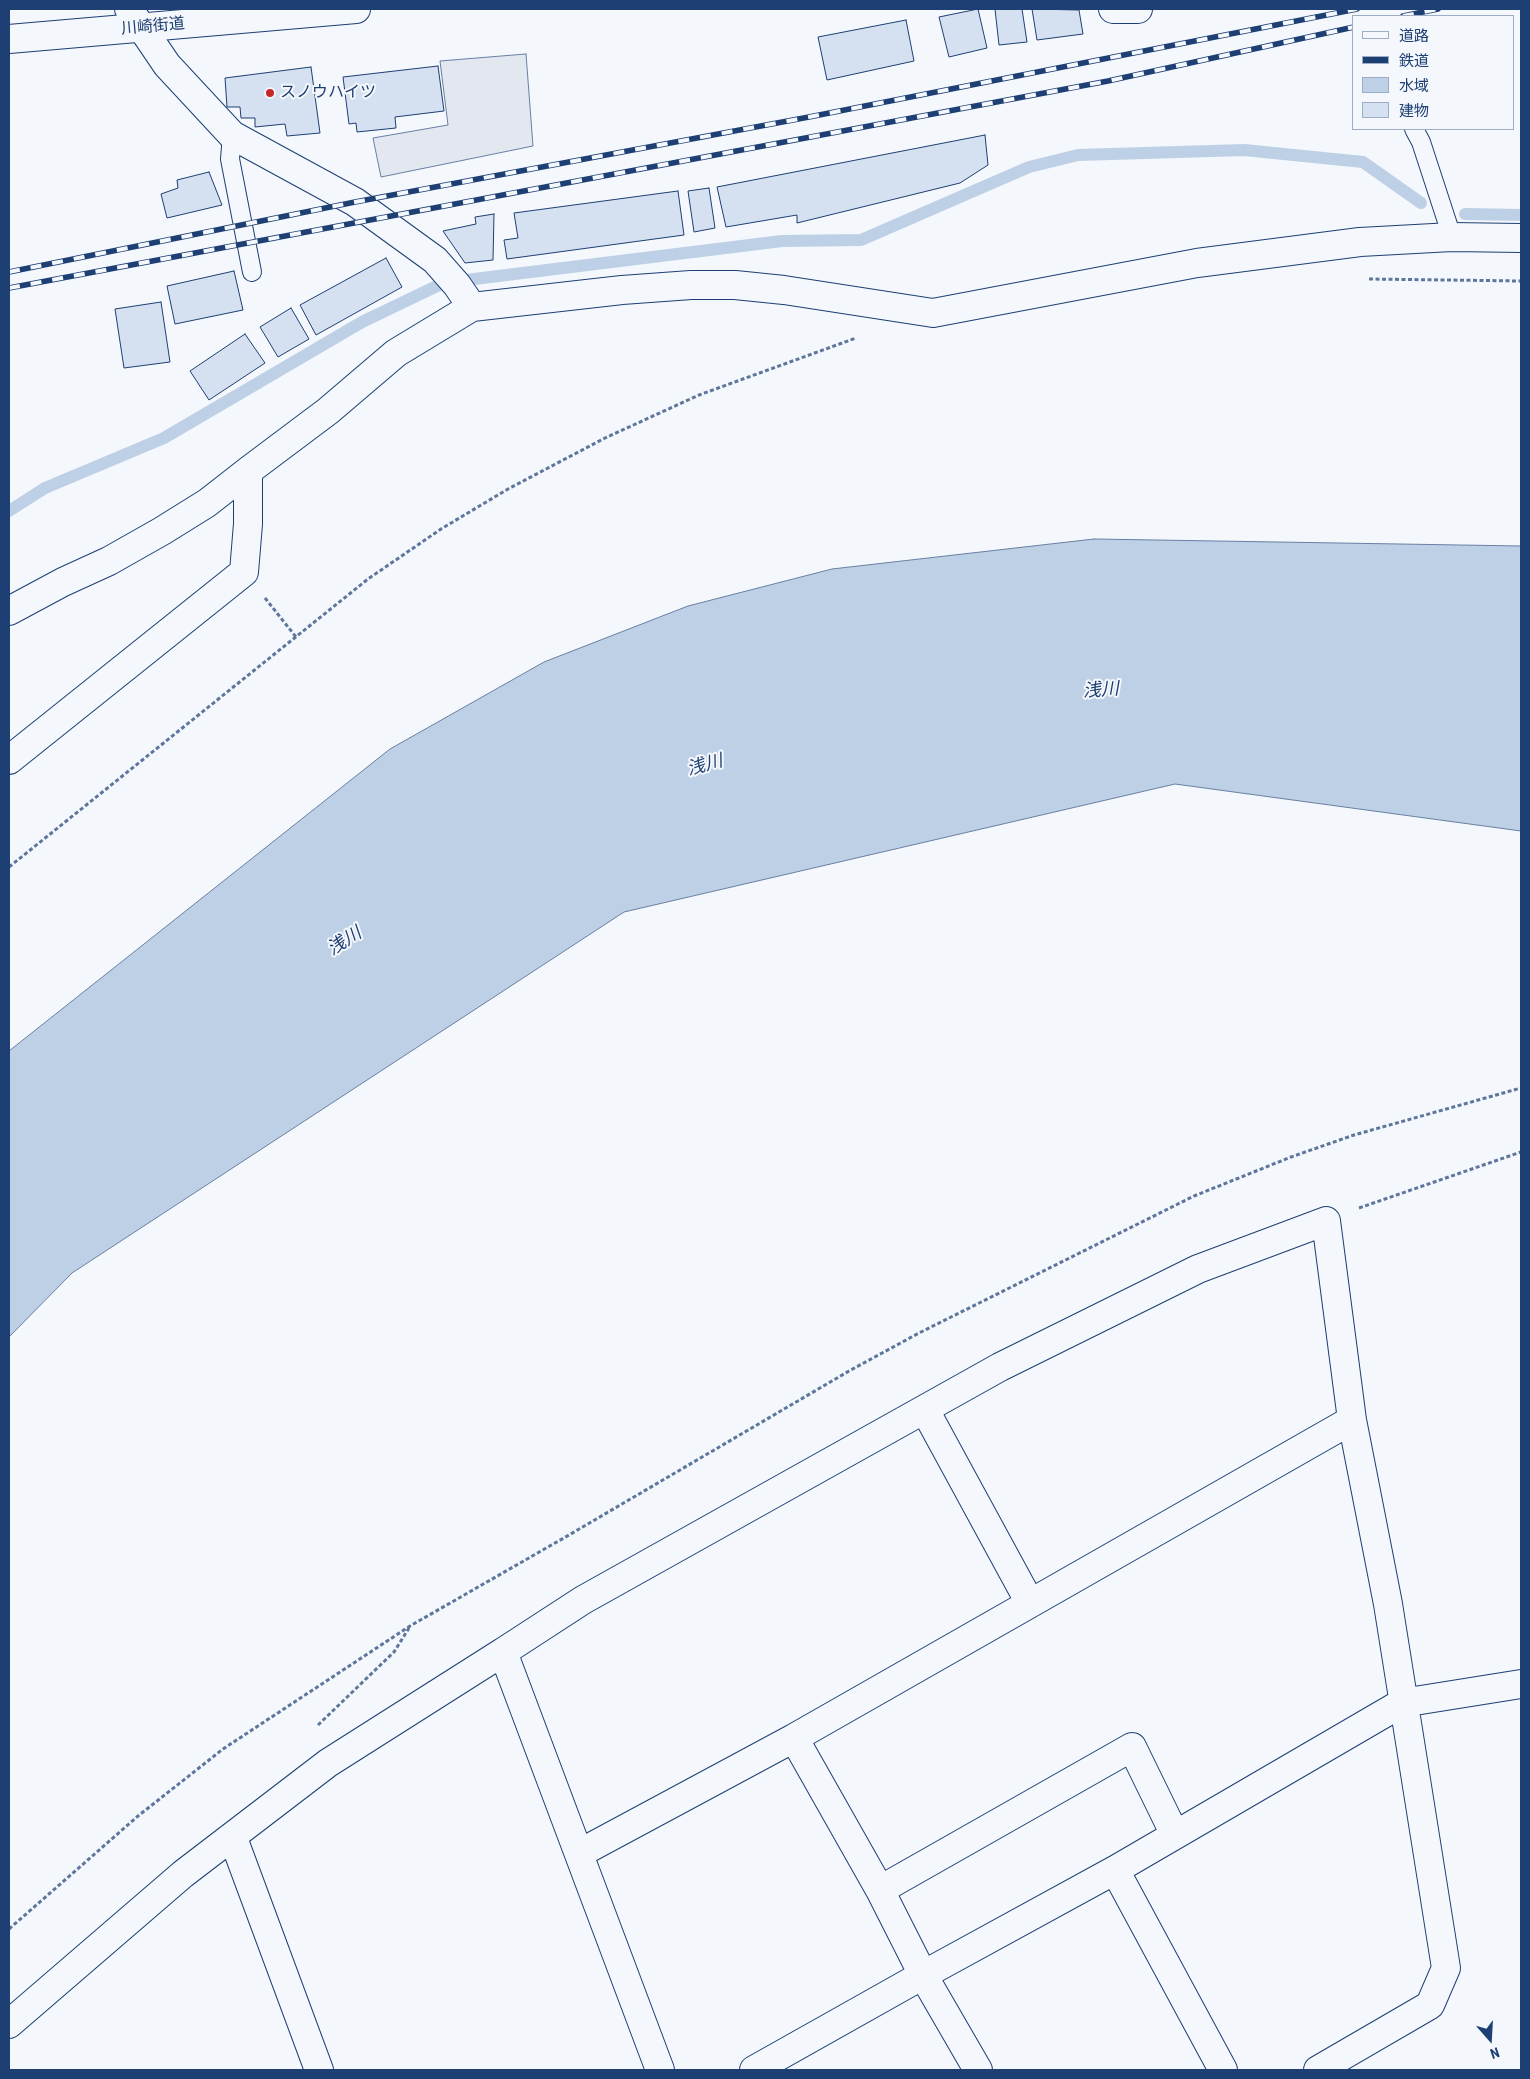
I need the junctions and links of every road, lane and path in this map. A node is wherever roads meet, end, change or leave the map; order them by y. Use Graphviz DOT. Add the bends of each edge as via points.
graph roads {
  1 [pos="356,9"];
  2 [pos="1113,9"];
  3 [pos="1138,9"];
  4 [pos="136,18"];
  5 [pos="9,39"];
  6 [pos="1415,130"];
  7 [pos="232,135"];
  8 [pos="1452,237"];
  9 [pos="1521,238"];
  10 [pos="252,272"];
  11 [pos="468,301"];
  12 [pos="857,338"];
  13 [pos="248,471"];
  14 [pos="244,572"];
  15 [pos="9,611"];
  16 [pos="296,637"];
  17 [pos="9,760"];
  18 [pos="9,867"];
  19 [pos="1521,1088"];
  20 [pos="1521,1152"];
  21 [pos="1326,1220"];
  22 [pos="925,1410"];
  23 [pos="1352,1420"];
  24 [pos="1030,1603"];
  25 [pos="503,1652"];
  26 [pos="1521,1684"];
  27 [pos="1402,1702"];
  28 [pos="794,1738"];
  29 [pos="1175,1835"];
  30 [pos="233,1838"];
  31 [pos="580,1853"];
  32 [pos="1115,1870"];
  33 [pos="880,1890"];
  34 [pos="9,1929"];
  35 [pos="923,1975"];
  36 [pos="9,2024"];
  37 [pos="319,2070"];
  38 [pos="660,2070"];
  39 [pos="754,2070"];
  40 [pos="978,2070"];
  41 [pos="1223,2070"];
  42 [pos="1318,2070"];
  1 -- 4 [label="street, 川崎街道"];
  2 -- 3 [label="street"];
  4 -- 5 [label="street, 川崎街道"];
  4 -- 7 [label="street" via="167,64"];
  6 -- 8 [label="lane"];
  7 -- 10 [label="lane" via="230,159"];
  7 -- 11 [label="street" via="355,202 435,260"];
  8 -- 9 [label="street"];
  8 -- 11 [label="street" via="1360,242 1197,263 934,313 735,285 691,285"];
  11 -- 13 [label="street" via="396,353 328,411"];
  12 -- 16 [label="path" via="699,395 572,453 441,529 368,579"];
  13 -- 14 [label="street"];
  13 -- 15 [label="street" via="207,503 162,531"];
  14 -- 16 [label="path"];
  14 -- 17 [label="street"];
  16 -- 18 [label="path"];
  19 -- 34 [label="path" via="1354,1135 1194,1196 849,1371 410,1626 223,1749 138,1816"];
  20 -- 21 [label="path"];
  21 -- 22 [label="street" via="1198,1269 1000,1367"];
  21 -- 23 [label="street"];
  22 -- 24 [label="street"];
  22 -- 25 [label="street" via="583,1600"];
  23 -- 24 [label="street"];
  23 -- 27 [label="street" via="1388,1604"];
  24 -- 28 [label="street"];
  25 -- 30 [label="street" via="328,1763"];
  25 -- 31 [label="street"];
  26 -- 27 [label="street"];
  27 -- 29 [label="street"];
  27 -- 42 [label="street" via="1446,1968 1430,2006"];
  28 -- 31 [label="street"];
  28 -- 33 [label="street"];
  29 -- 32 [label="street"];
  29 -- 33 [label="street" via="1132,1747"];
  30 -- 36 [label="street" via="183,1874"];
  30 -- 37 [label="street"];
  31 -- 38 [label="street"];
  32 -- 35 [label="street"];
  32 -- 41 [label="street"];
  33 -- 35 [label="street"];
  35 -- 39 [label="street"];
  35 -- 40 [label="street"];
}
